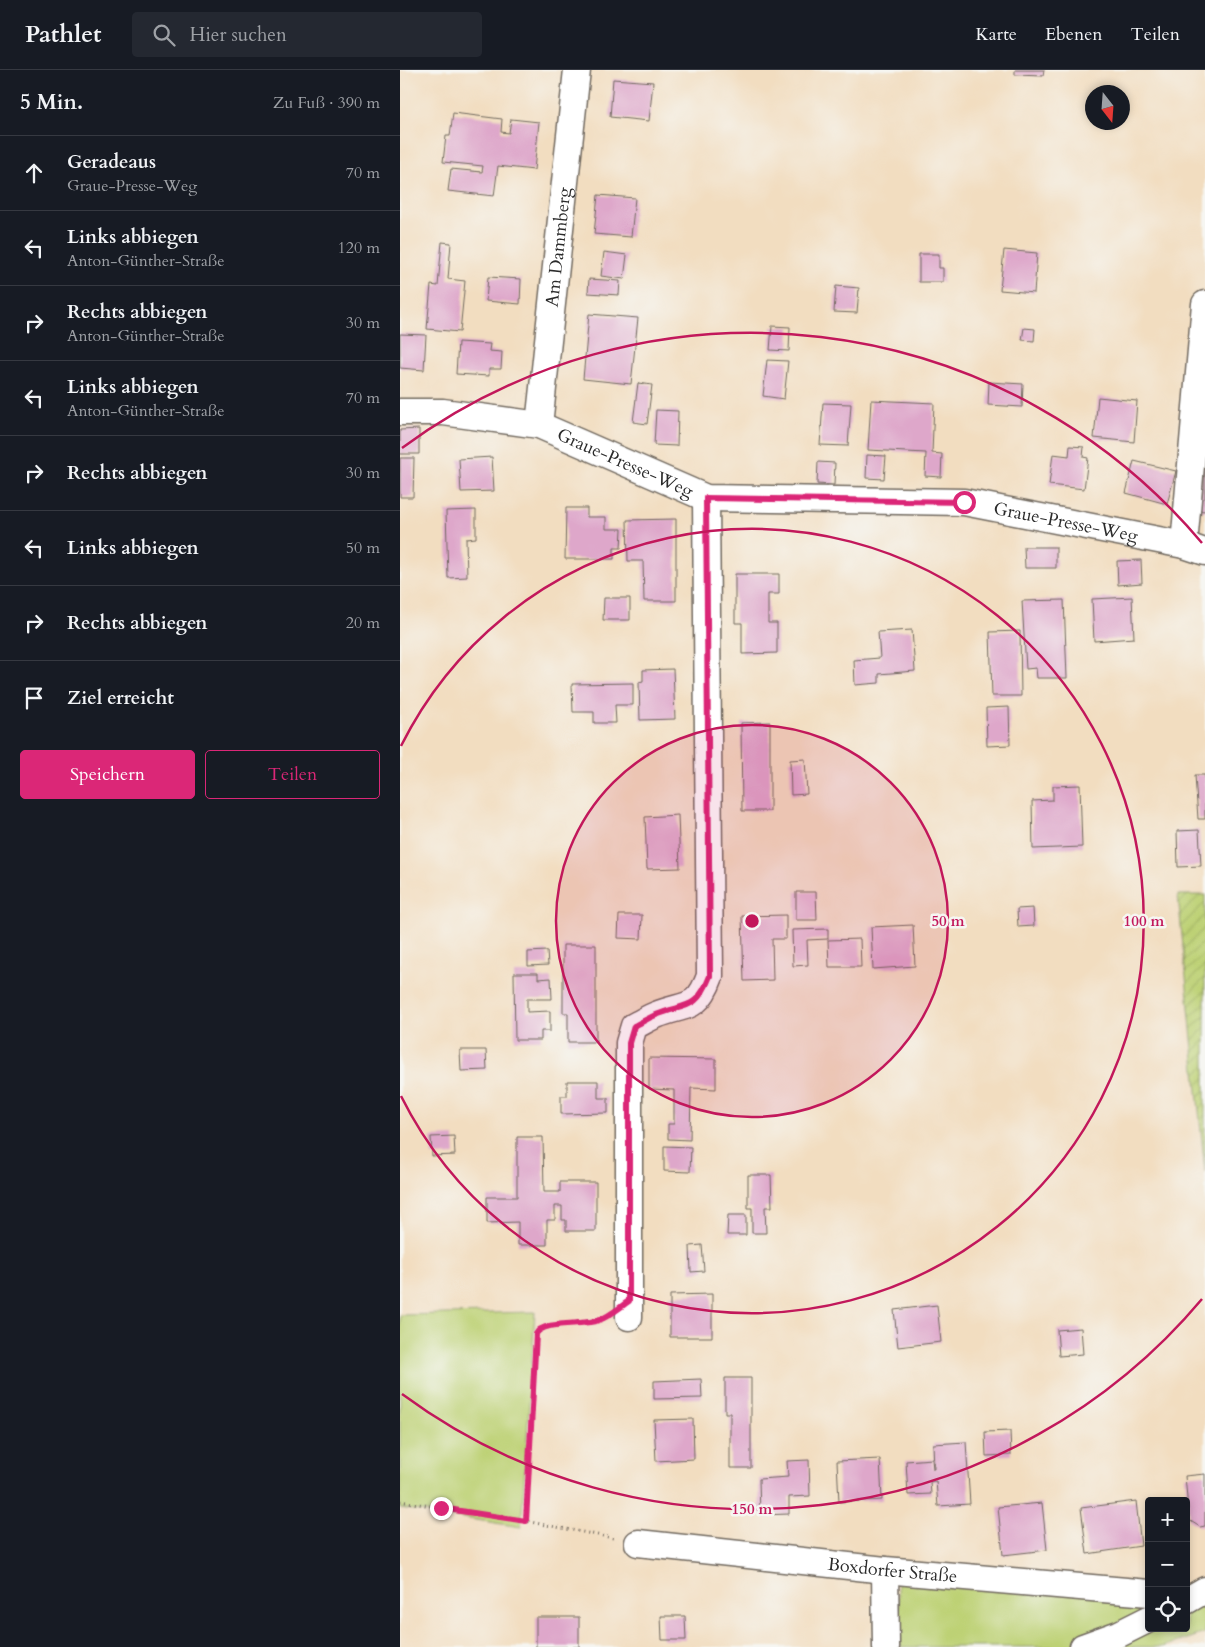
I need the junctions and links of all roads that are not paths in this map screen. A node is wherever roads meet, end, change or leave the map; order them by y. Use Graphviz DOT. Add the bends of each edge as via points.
graph roads {
  1 [pos="577,70"];
  2 [pos="1205,304"];
  3 [pos="400,412"];
  4 [pos="539,425"];
  5 [pos="706,498"];
  6 [pos="1195,548"];
  7 [pos="629,1309"];
  8 [pos="638,1543"];
  9 [pos="885,1570"];
  10 [pos="1145,1593"];
  11 [pos="1145,1621"];
  12 [pos="886,1647"];
  13 [pos="1083,1647"];
  1 -- 4 [label="street, Am Dammberg"];
  2 -- 6 [label="street"];
  3 -- 4 [label="street, Graue-Presse-Weg" via="443,412"];
  4 -- 5 [label="street, Graue-Presse-Weg"];
  5 -- 6 [label="street, Graue-Presse-Weg" via="964,502"];
  5 -- 7 [label="street" via="710,976 704,993 689,1006 656,1015 634,1026 629,1043"];
  8 -- 9 [label="street, Boxdorfer Straße"];
  9 -- 10 [label="street, Boxdorfer Straße"];
  9 -- 12 [label="street"];
  11 -- 13 [label="street"];
}
